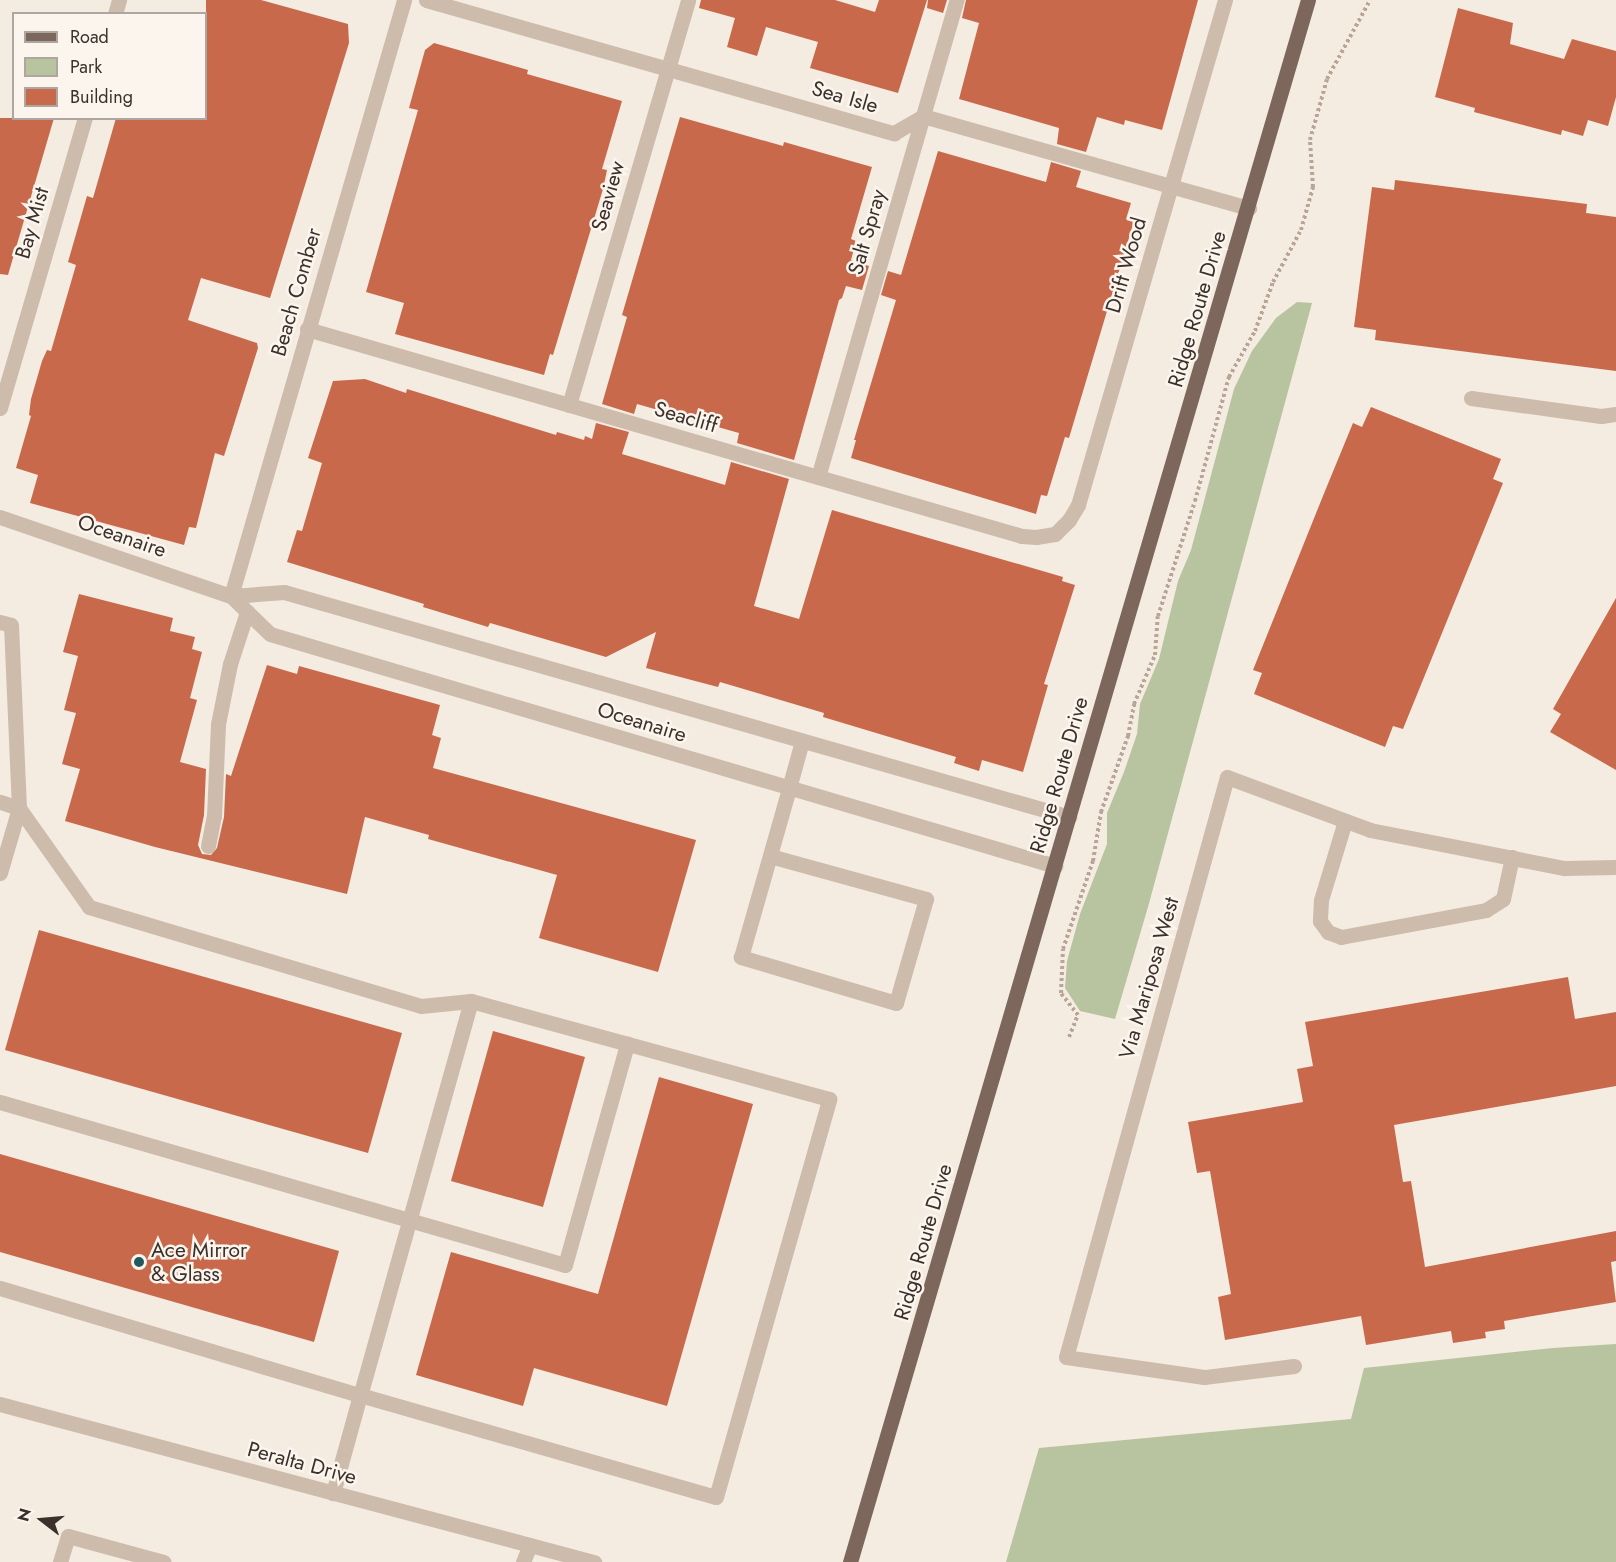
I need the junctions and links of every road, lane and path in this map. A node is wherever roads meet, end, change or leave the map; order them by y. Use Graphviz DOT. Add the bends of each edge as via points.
graph roads {
  1 [pos="404,0"];
  2 [pos="426,0"];
  3 [pos="687,0"];
  4 [pos="957,0"];
  5 [pos="1225,0"];
  6 [pos="1308,0"];
  7 [pos="1370,0"];
  8 [pos="667,69"];
  9 [pos="923,116"];
  10 [pos="84,120"];
  11 [pos="1171,186"];
  12 [pos="1249,208"];
  13 [pos="307,329"];
  14 [pos="1471,398"];
  15 [pos="569,405"];
  16 [pos="0,408"];
  17 [pos="1616,414"];
  18 [pos="818,477"];
  19 [pos="0,517"];
  20 [pos="1055,534"];
  21 [pos="231,596"];
  22 [pos="247,612"];
  23 [pos="0,622"];
  24 [pos="802,741"];
  25 [pos="789,788"];
  26 [pos="0,802"];
  27 [pos="19,808"];
  28 [pos="1069,817"];
  29 [pos="1345,821"];
  30 [pos="208,846"];
  31 [pos="770,856"];
  32 [pos="1512,857"];
  33 [pos="1055,866"];
  34 [pos="1616,867"];
  35 [pos="0,873"];
  36 [pos="471,1001"];
  37 [pos="1070,1037"];
  38 [pos="627,1044"];
  39 [pos="0,1102"];
  40 [pos="409,1222"];
  41 [pos="0,1288"];
  42 [pos="1294,1366"];
  43 [pos="360,1395"];
  44 [pos="0,1404"];
  45 [pos="333,1493"];
  46 [pos="530,1545"];
  47 [pos="60,1562"];
  48 [pos="164,1562"];
  49 [pos="524,1562"];
  50 [pos="594,1562"];
  51 [pos="850,1562"];
  1 -- 13 [label="street, Beach Comber"];
  2 -- 8 [label="street, Sea Isle"];
  3 -- 8 [label="street, Seaview"];
  4 -- 9 [label="street, Salt Spray"];
  5 -- 11 [label="street, Drift Wood"];
  6 -- 12 [label="main road, Ridge Route Drive"];
  7 -- 37 [label="path" via="1327,80 1310,140 1313,187 1301,230 1273,282 1255,331 1229,377 1158,616 1155,655 1134,704 1128,736 1101,812 1093,861 1063,949 1061,993 1078,1015"];
  8 -- 9 [label="street, Sea Isle" via="894,133"];
  8 -- 15 [label="street, Seaview"];
  9 -- 11 [label="street"];
  9 -- 18 [label="street, Salt Spray"];
  10 -- 16 [label="street, Bay Mist"];
  11 -- 12 [label="street"];
  11 -- 20 [label="street, Drift Wood" via="1078,505"];
  12 -- 28 [label="main road, Ridge Route Drive"];
  13 -- 15 [label="street, Seacliff"];
  13 -- 21 [label="street, Beach Comber"];
  14 -- 17 [label="street" via="1601,416"];
  15 -- 18 [label="street, Seacliff"];
  18 -- 20 [label="street, Seacliff" via="1022,536"];
  19 -- 21 [label="street, Oceanaire"];
  21 -- 22 [label="street, Oceanaire"];
  21 -- 24 [label="street, Oceanaire" via="284,592"];
  22 -- 25 [label="street, Oceanaire" via="270,634"];
  22 -- 30 [label="street" via="230,664 218,724 214,816"];
  23 -- 27 [label="street" via="11,625"];
  24 -- 25 [label="street"];
  24 -- 28 [label="street, Oceanaire"];
  25 -- 31 [label="street"];
  25 -- 33 [label="street, Oceanaire"];
  26 -- 27 [label="street"];
  27 -- 35 [label="street"];
  27 -- 36 [label="street" via="89,907 421,1006"];
  28 -- 33 [label="main road, Ridge Route Drive"];
  29 -- 32 [label="street, Via Mariposa West" via="1370,830"];
  29 -- 32 [label="street" via="1321,900 1320,921 1328,932 1341,937 1486,910 1503,899"];
  29 -- 42 [label="street, Via Mariposa West" via="1227,777 1066,1357 1204,1377"];
  31 -- 31 [label="street" via="741,957 896,1003 926,899"];
  32 -- 34 [label="street, Via Mariposa West" via="1564,868"];
  33 -- 51 [label="main road, Ridge Route Drive"];
  36 -- 38 [label="street"];
  36 -- 40 [label="street"];
  38 -- 40 [label="street" via="565,1265"];
  38 -- 43 [label="street" via="829,1099 716,1497"];
  39 -- 40 [label="street"];
  40 -- 43 [label="street"];
  41 -- 43 [label="street"];
  43 -- 45 [label="street"];
  44 -- 45 [label="street, Peralta Drive"];
  45 -- 46 [label="street, Peralta Drive"];
  46 -- 49 [label="street"];
  46 -- 50 [label="street, Peralta Drive"];
  47 -- 48 [label="street" via="68,1536"];
}
